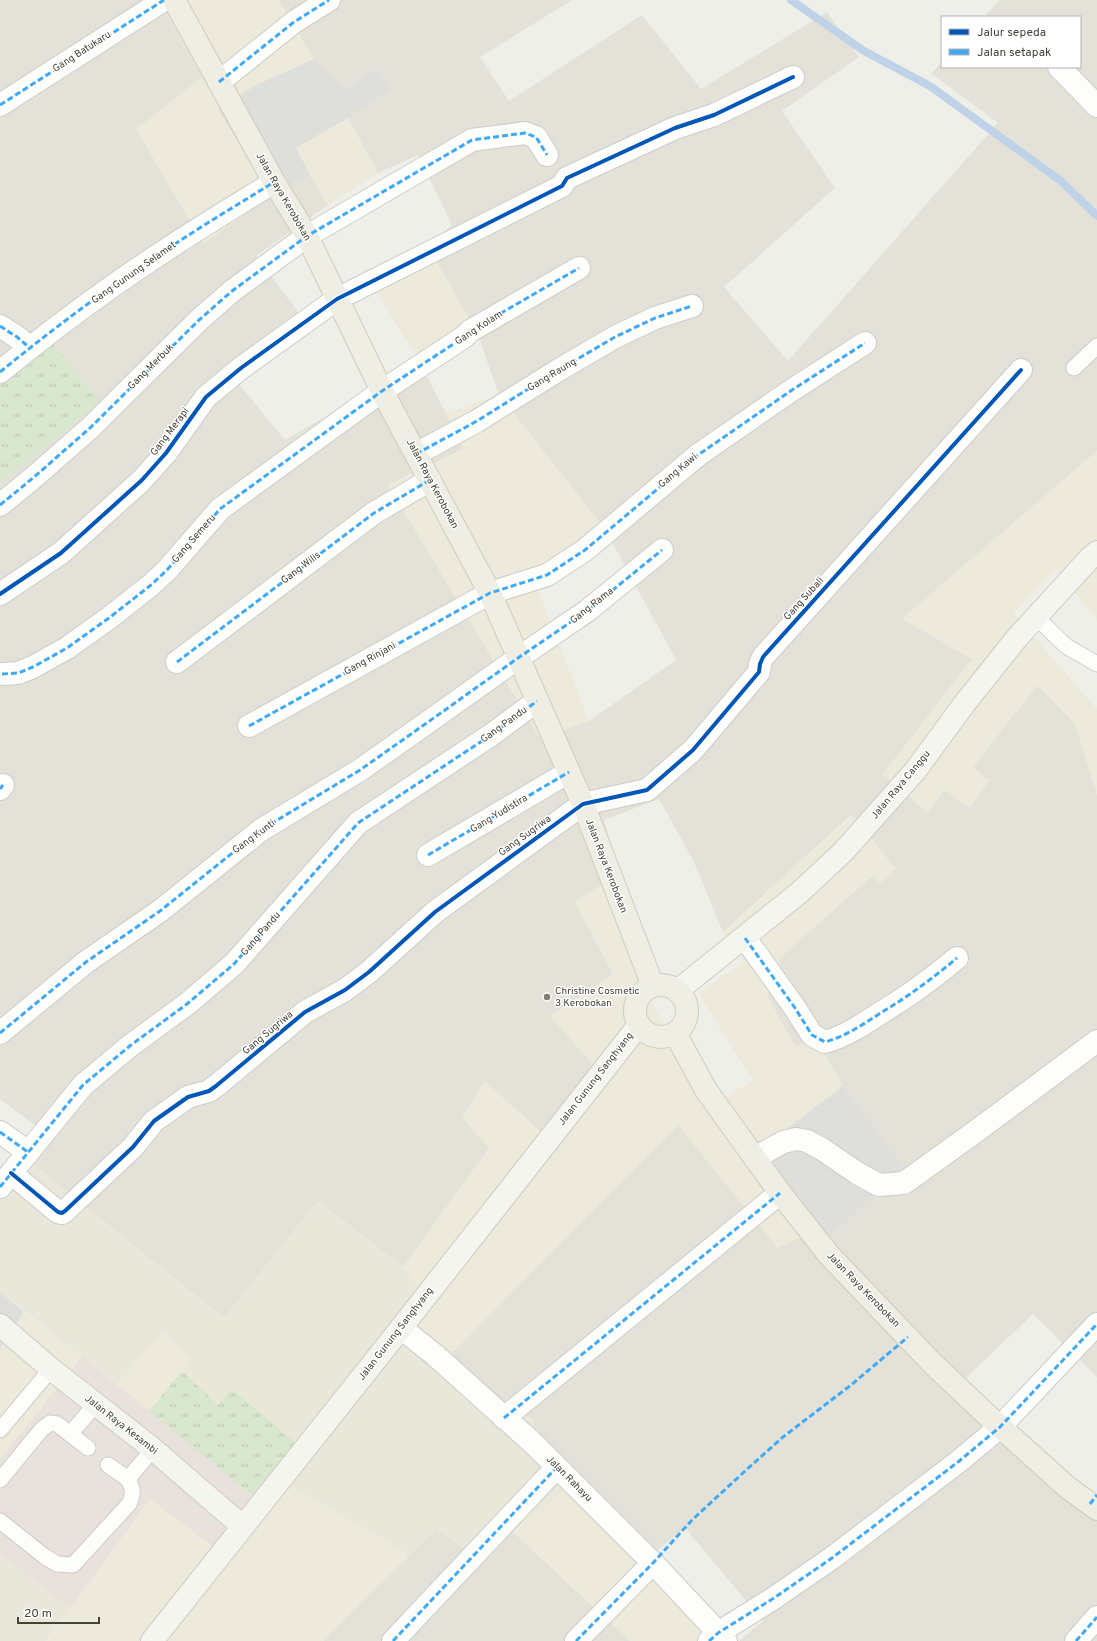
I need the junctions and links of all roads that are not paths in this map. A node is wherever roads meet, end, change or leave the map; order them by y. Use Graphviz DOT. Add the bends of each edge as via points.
graph roads {
  1 [pos="164,0"];
  2 [pos="174,0"];
  3 [pos="329,0"];
  4 [pos="1060,68"];
  5 [pos="793,78"];
  6 [pos="219,82"];
  7 [pos="0,105"];
  8 [pos="1097,106"];
  9 [pos="547,155"];
  10 [pos="274,182"];
  11 [pos="306,236"];
  12 [pos="579,268"];
  13 [pos="337,299"];
  14 [pos="692,306"];
  15 [pos="0,326"];
  16 [pos="866,343"];
  17 [pos="1097,346"];
  18 [pos="30,348"];
  19 [pos="1074,368"];
  20 [pos="1021,370"];
  21 [pos="0,372"];
  22 [pos="382,391"];
  23 [pos="416,454"];
  24 [pos="430,480"];
  25 [pos="0,505"];
  26 [pos="662,550"];
  27 [pos="1097,552"];
  28 [pos="490,593"];
  29 [pos="0,594"];
  30 [pos="1036,617"];
  31 [pos="518,658"];
  32 [pos="177,662"];
  33 [pos="1097,664"];
  34 [pos="2,674"];
  35 [pos="537,700"];
  36 [pos="249,726"];
  37 [pos="569,772"];
  38 [pos="583,804"];
  39 [pos="428,855"];
  40 [pos="745,938"];
  41 [pos="957,958"];
  42 [pos="653,986"];
  43 [pos="677,991"];
  44 [pos="639,1025"];
  45 [pos="0,1033"];
  46 [pos="675,1033"];
  47 [pos="1097,1041"];
  48 [pos="0,1132"];
  49 [pos="28,1152"];
  50 [pos="755,1158"];
  51 [pos="6,1180"];
  52 [pos="780,1193"];
  53 [pos="1097,1324"];
  54 [pos="0,1325"];
  55 [pos="401,1328"];
  56 [pos="51,1370"];
  57 [pos="95,1405"];
  58 [pos="504,1418"];
  59 [pos="1000,1427"];
  60 [pos="0,1430"];
  61 [pos="70,1434"];
  62 [pos="88,1448"];
  63 [pos="153,1449"];
  64 [pos="108,1465"];
  65 [pos="557,1467"];
  66 [pos="128,1479"];
  67 [pos="0,1480"];
  68 [pos="1095,1503"];
  69 [pos="0,1521"];
  70 [pos="242,1526"];
  71 [pos="653,1563"];
  72 [pos="1097,1617"];
  73 [pos="718,1638"];
  74 [pos="152,1641"];
  75 [pos="393,1641"];
  76 [pos="576,1641"];
  77 [pos="1076,1641"];
  1 -- 7 [label="street, Gang Batukaru"];
  2 -- 6 [label="main road, Jalan Raya Kerobokan"];
  3 -- 6 [label="street" via="286,28"];
  4 -- 8 [label="street"];
  5 -- 13 [label="street, Gang Merapi" via="714,115 675,128 568,178 552,191"];
  6 -- 10 [label="main road, Jalan Raya Kerobokan"];
  9 -- 11 [label="street, Gang Merbuk" via="536,137 525,134 472,140"];
  10 -- 11 [label="main road, Jalan Raya Kerobokan"];
  10 -- 18 [label="street, Gang Gunung Selamet" via="168,248"];
  11 -- 13 [label="main road, Jalan Raya Kerobokan"];
  11 -- 25 [label="street, Gang Merbuk" via="232,291 199,320 90,428"];
  12 -- 22 [label="street, Gang Kolam" via="474,329"];
  13 -- 22 [label="main road, Jalan Raya Kerobokan"];
  13 -- 29 [label="street, Gang Merapi" via="241,368 206,397 166,453 142,480 61,553"];
  14 -- 23 [label="street, Gang Raung" via="655,318 623,334 557,371 477,421"];
  15 -- 18 [label="street"];
  16 -- 28 [label="street, Gang Kawi" via="706,449 585,550 547,575"];
  17 -- 19 [label="lane"];
  18 -- 21 [label="street, Gang Gunung Selamet"];
  20 -- 38 [label="street, Gang Subali" via="763,657 759,672 693,750 647,790"];
  22 -- 23 [label="main road, Jalan Raya Kerobokan"];
  22 -- 34 [label="street, Gang Semeru" via="220,509 151,586 109,618 67,648 33,667 18,673"];
  23 -- 24 [label="main road, Jalan Raya Kerobokan"];
  24 -- 28 [label="main road, Jalan Raya Kerobokan"];
  24 -- 32 [label="street, Gang Wilis" via="374,513"];
  26 -- 31 [label="street, Gang Rama" via="587,611"];
  27 -- 30 [label="main road, Jalan Raya Canggu"];
  28 -- 31 [label="main road, Jalan Raya Kerobokan"];
  28 -- 36 [label="street, Gang Rinjani"];
  30 -- 33 [label="lane" via="1066,646"];
  30 -- 40 [label="main road, Jalan Raya Canggu" via="965,703 915,772 843,852 799,894"];
  31 -- 35 [label="main road, Jalan Raya Kerobokan"];
  31 -- 45 [label="street, Gang Kunti" via="360,770 262,830 160,911 86,962"];
  35 -- 37 [label="main road, Jalan Raya Kerobokan"];
  35 -- 49 [label="street, Gang Pandu" via="358,823 234,964 83,1085"];
  37 -- 38 [label="main road, Jalan Raya Kerobokan"];
  37 -- 39 [label="street, Gang Yudistira"];
  38 -- 42 [label="main road, Jalan Raya Kerobokan"];
  38 -- 51 [label="street, Gang Sugriwa" via="434,912 369,972 345,990 304,1012 216,1086 209,1091 188,1097 154,1121 133,1147 62,1213"];
  40 -- 41 [label="street" via="812,1034 825,1042 865,1024 918,990"];
  40 -- 43 [label="main road, Jalan Raya Canggu"];
  42 -- 43 [label="main road" via="665,985"];
  42 -- 44 [label="main road" via="638,998 635,1016"];
  43 -- 46 [label="main road" via="683,998 686,1018"];
  44 -- 46 [label="main road" via="648,1034 662,1037"];
  44 -- 55 [label="main road, Jalan Gunung Sanghyang"];
  46 -- 50 [label="main road, Jalan Raya Kerobokan" via="706,1090"];
  47 -- 50 [label="street" via="904,1184 879,1185 807,1141 796,1139 783,1142"];
  48 -- 49 [label="street"];
  49 -- 51 [label="street, Gang Pandu"];
  50 -- 52 [label="main road, Jalan Raya Kerobokan"];
  52 -- 58 [label="street"];
  52 -- 59 [label="main road, Jalan Raya Kerobokan" via="829,1255 933,1364"];
  53 -- 59 [label="street"];
  54 -- 56 [label="main road, Jalan Raya Kesambi"];
  55 -- 58 [label="street, Jalan Rahayu" via="435,1354"];
  55 -- 70 [label="main road, Jalan Gunung Sanghyang"];
  56 -- 57 [label="main road, Jalan Raya Kesambi"];
  56 -- 60 [label="lane"];
  57 -- 61 [label="lane"];
  57 -- 63 [label="main road, Jalan Raya Kesambi"];
  58 -- 65 [label="street, Jalan Rahayu"];
  59 -- 68 [label="main road, Jalan Raya Kerobokan" via="1067,1487"];
  59 -- 73 [label="street" via="832,1558"];
  61 -- 62 [label="lane"];
  61 -- 67 [label="lane" via="57,1424 50,1423 42,1429"];
  63 -- 66 [label="lane"];
  63 -- 70 [label="main road, Jalan Raya Kesambi"];
  64 -- 66 [label="lane"];
  65 -- 71 [label="street, Jalan Rahayu"];
  65 -- 75 [label="street"];
  66 -- 69 [label="lane" via="133,1488 129,1504 73,1565 58,1564 44,1556"];
  70 -- 74 [label="main road, Jalan Gunung Sanghyang"];
  71 -- 73 [label="street, Jalan Rahayu"];
  71 -- 76 [label="street"];
  72 -- 77 [label="street"];
}
